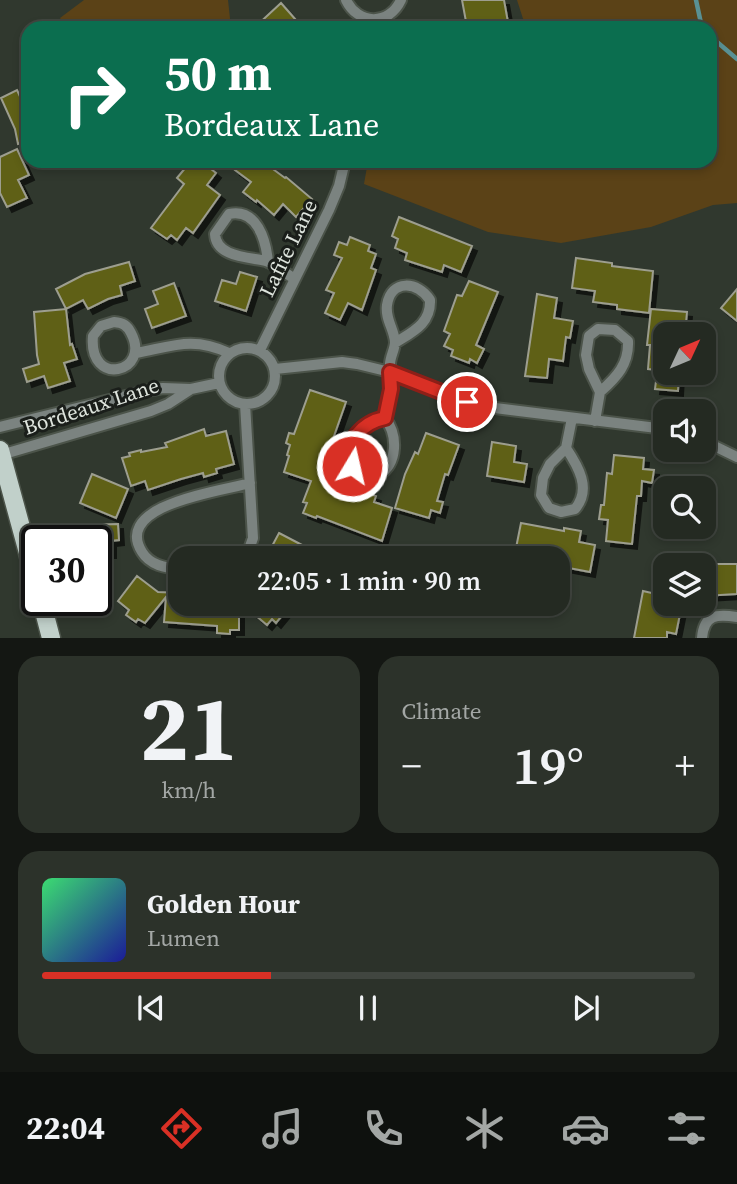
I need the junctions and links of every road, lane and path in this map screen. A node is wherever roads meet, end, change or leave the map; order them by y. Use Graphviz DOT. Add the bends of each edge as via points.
graph roads {
  1 [pos="346,0"];
  2 [pos="401,0"];
  3 [pos="365,21"];
  4 [pos="376,21"];
  5 [pos="343,168"];
  6 [pos="268,262"];
  7 [pos="295,279"];
  8 [pos="395,343"];
  9 [pos="260,350"];
  10 [pos="135,353"];
  11 [pos="229,353"];
  12 [pos="275,369"];
  13 [pos="390,372"];
  14 [pos="219,383"];
  15 [pos="191,390"];
  16 [pos="600,391"];
  17 [pos="245,404"];
  18 [pos="385,418"];
  19 [pos="572,418"];
  20 [pos="596,421"];
  21 [pos="0,426"];
  22 [pos="653,428"];
  23 [pos="737,442"];
  24 [pos="716,447"];
  25 [pos="566,448"];
  26 [pos="1,453"];
  27 [pos="733,455"];
  28 [pos="250,483"];
  29 [pos="6,491"];
  30 [pos="21,537"];
  31 [pos="250,546"];
  32 [pos="168,567"];
  33 [pos="45,616"];
  34 [pos="737,617"];
  35 [pos="51,638"];
  36 [pos="702,638"];
  1 -- 3 [label="street"];
  2 -- 4 [label="street" via="391,14"];
  5 -- 7 [label="street, Lafite Lane"];
  6 -- 6 [label="street" via="258,226 244,215 229,214 217,228 216,243 231,253"];
  6 -- 7 [label="street"];
  7 -- 9 [label="street, Lafite Lane"];
  8 -- 8 [label="street" via="418,329 428,315 430,300 420,288 403,285 390,295 386,313"];
  8 -- 13 [label="street"];
  9 -- 11 [label="street" via="242,348"];
  9 -- 12 [label="street"];
  10 -- 10 [label="street" via="135,341 124,324 107,324 94,333 95,355 107,370 127,365"];
  10 -- 11 [label="street" via="192,342"];
  11 -- 14 [label="street" via="220,366"];
  12 -- 13 [label="street" via="342,362"];
  12 -- 17 [label="street" via="267,395"];
  13 -- 18 [label="street"];
  13 -- 19 [label="street" via="487,407"];
  14 -- 15 [label="street, Bordeaux Lane"];
  14 -- 17 [label="street" via="230,399"];
  15 -- 21 [label="street, Bordeaux Lane" via="163,388"];
  15 -- 26 [label="street, Bordeaux Lane" via="151,411"];
  16 -- 16 [label="street" via="619,375 627,352 628,341 615,330 598,329 587,343 587,362"];
  16 -- 20 [label="street"];
  17 -- 28 [label="street"];
  18 -- 18 [label="street" via="356,434 349,455 356,471 375,476 387,468 394,438"];
  19 -- 20 [label="street"];
  19 -- 25 [label="street"];
  20 -- 22 [label="street"];
  23 -- 27 [label="street"];
  24 -- 27 [label="street"];
  25 -- 25 [label="street" via="546,470 541,490 549,508 561,512 575,509 583,491 579,468"];
  26 -- 29 [label="main road"];
  28 -- 31 [label="street"];
  28 -- 32 [label="street" via="161,507 143,520 137,540 144,555"];
  29 -- 30 [label="main road"];
  33 -- 35 [label="main road"];
  34 -- 36 [label="street" via="711,618"];
}
